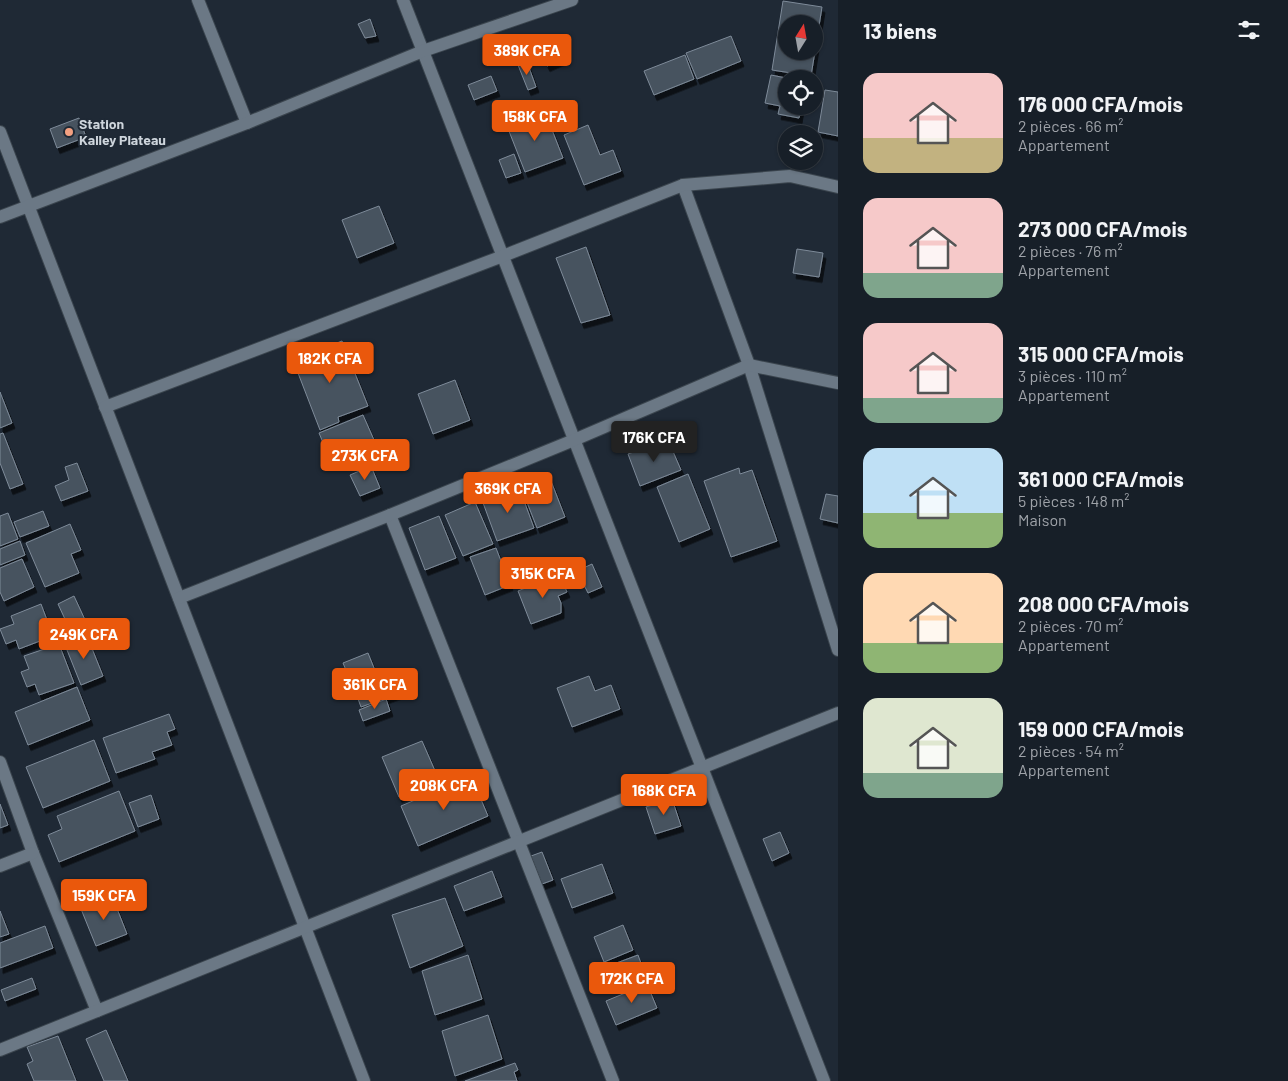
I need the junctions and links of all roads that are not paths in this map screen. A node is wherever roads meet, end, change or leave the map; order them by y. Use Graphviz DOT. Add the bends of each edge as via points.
graph roads {
  1 [pos="198,0"];
  2 [pos="403,0"];
  3 [pos="572,0"];
  4 [pos="423,51"];
  5 [pos="247,123"];
  6 [pos="0,132"];
  7 [pos="683,185"];
  8 [pos="838,187"];
  9 [pos="29,206"];
  10 [pos="0,217"];
  11 [pos="502,256"];
  12 [pos="749,365"];
  13 [pos="838,383"];
  14 [pos="105,406"];
  15 [pos="574,440"];
  16 [pos="390,515"];
  17 [pos="179,598"];
  18 [pos="838,650"];
  19 [pos="838,713"];
  20 [pos="0,762"];
  21 [pos="702,768"];
  22 [pos="518,842"];
  23 [pos="34,853"];
  24 [pos="0,866"];
  25 [pos="305,927"];
  26 [pos="97,1011"];
  27 [pos="0,1050"];
  28 [pos="364,1081"];
  29 [pos="613,1081"];
  30 [pos="824,1081"];
  1 -- 5 [label="street"];
  2 -- 4 [label="street"];
  3 -- 4 [label="street"];
  4 -- 5 [label="street"];
  4 -- 11 [label="street"];
  5 -- 9 [label="street"];
  6 -- 9 [label="street"];
  7 -- 8 [label="street" via="790,176"];
  7 -- 11 [label="street"];
  7 -- 12 [label="street"];
  9 -- 10 [label="street"];
  9 -- 14 [label="street"];
  11 -- 14 [label="street"];
  11 -- 15 [label="street"];
  12 -- 13 [label="street"];
  12 -- 15 [label="street"];
  12 -- 18 [label="street"];
  14 -- 17 [label="street"];
  15 -- 16 [label="street"];
  15 -- 21 [label="street"];
  16 -- 17 [label="street"];
  16 -- 22 [label="street"];
  17 -- 25 [label="street"];
  19 -- 21 [label="street"];
  20 -- 23 [label="street"];
  21 -- 22 [label="street"];
  21 -- 30 [label="street"];
  22 -- 25 [label="street"];
  22 -- 29 [label="street"];
  23 -- 24 [label="street"];
  23 -- 26 [label="street"];
  25 -- 26 [label="street"];
  25 -- 28 [label="street"];
  26 -- 27 [label="street"];
}
